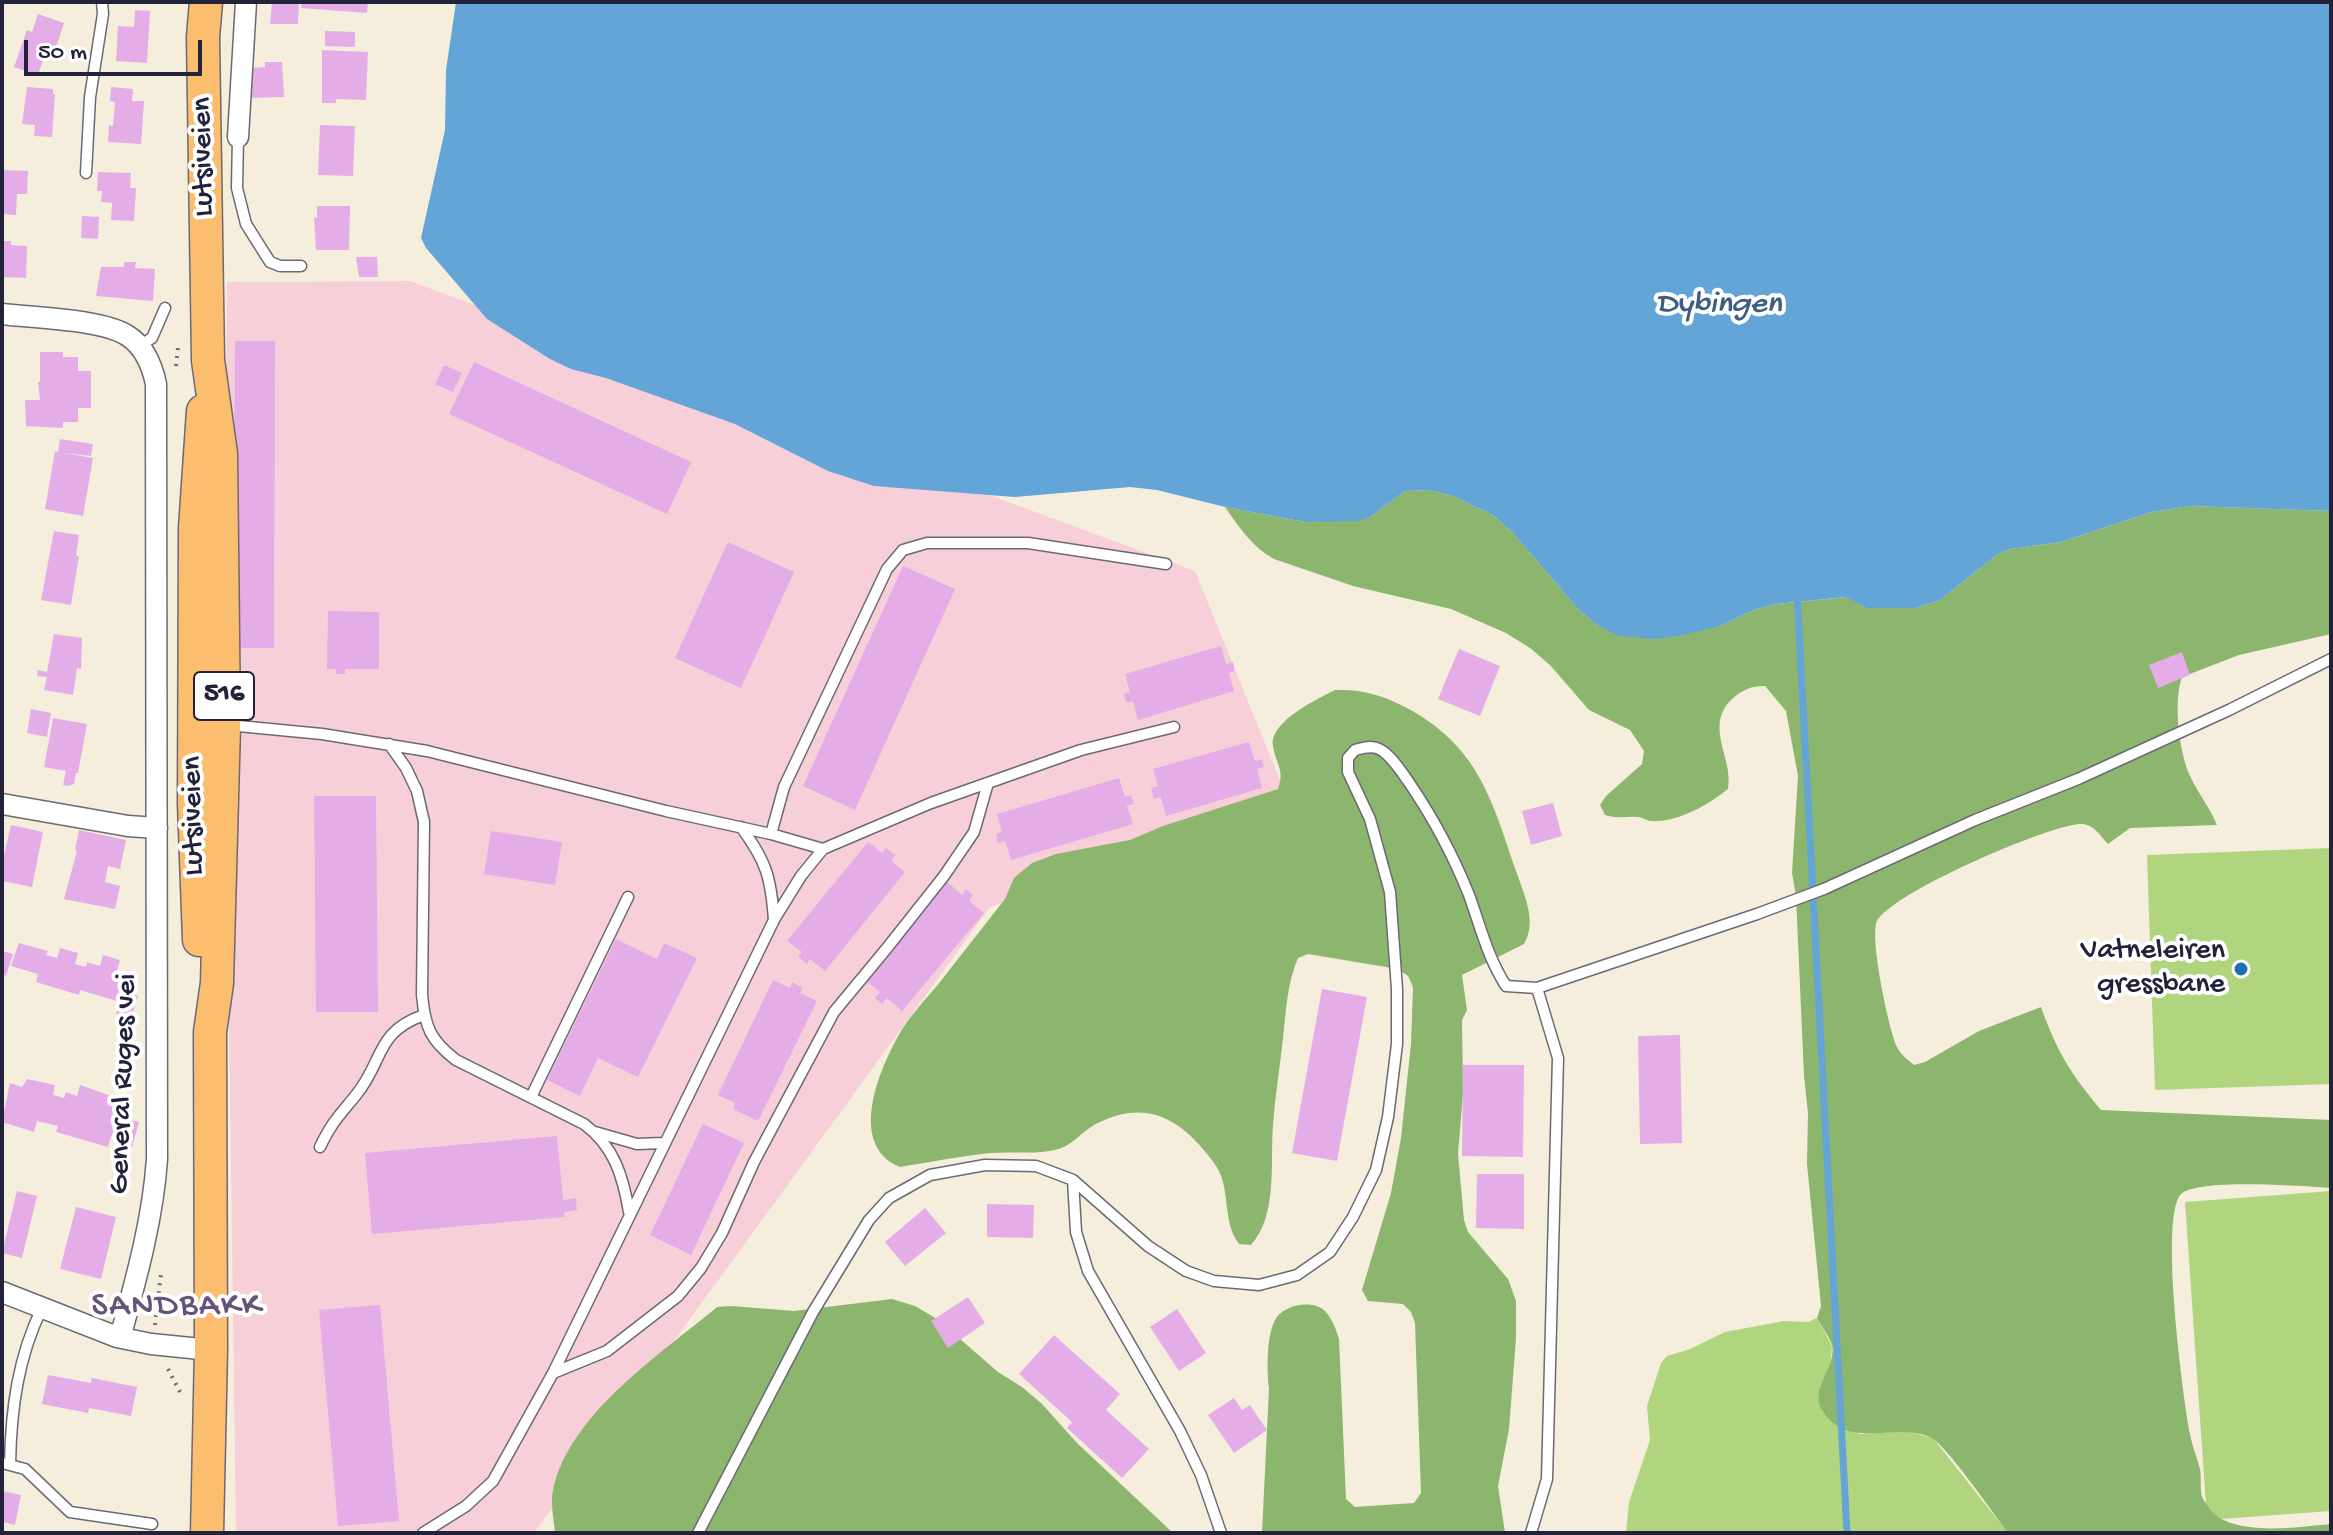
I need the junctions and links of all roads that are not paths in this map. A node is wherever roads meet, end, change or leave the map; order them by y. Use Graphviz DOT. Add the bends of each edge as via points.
graph roads {
  1 [pos="102,2"];
  2 [pos="206,2"];
  3 [pos="246,2"];
  4 [pos="238,137"];
  5 [pos="86,173"];
  6 [pos="301,266"];
  7 [pos="165,308"];
  8 [pos="2,314"];
  9 [pos="139,346"];
  10 [pos="1166,564"];
  11 [pos="2331,659"];
  12 [pos="209,725"];
  13 [pos="1174,727"];
  14 [pos="389,744"];
  15 [pos="988,783"];
  16 [pos="2,804"];
  17 [pos="741,827"];
  18 [pos="157,828"];
  19 [pos="771,834"];
  20 [pos="823,849"];
  21 [pos="628,897"];
  22 [pos="774,920"];
  23 [pos="1537,988"];
  24 [pos="424,1015"];
  25 [pos="531,1097"];
  26 [pos="595,1132"];
  27 [pos="663,1143"];
  28 [pos="320,1147"];
  29 [pos="1073,1180"];
  30 [pos="629,1213"];
  31 [pos="2,1292"];
  32 [pos="42,1308"];
  33 [pos="117,1337"];
  34 [pos="211,1350"];
  35 [pos="553,1373"];
  36 [pos="6,1463"];
  37 [pos="152,1524"];
  38 [pos="207,1533"];
  39 [pos="423,1533"];
  40 [pos="698,1533"];
  41 [pos="1221,1533"];
  42 [pos="1531,1533"];
  1 -- 5 [label="lane"];
  2 -- 12 [label="main road, Lutsiveien / 516" via="208,360 195,528"];
  3 -- 4 [label="street"];
  4 -- 6 [label="lane" via="237,188 246,224 270,262"];
  7 -- 9 [label="lane" via="152,338"];
  8 -- 9 [label="street" via="103,328"];
  9 -- 18 [label="street, General Ruges vei" via="156,384"];
  10 -- 19 [label="lane" via="1028,543 927,543 903,550 887,569 784,787"];
  11 -- 23 [label="lane" via="2078,779 1824,889"];
  12 -- 14 [label="lane"];
  12 -- 34 [label="main road, Lutsiveien / 516" via="194,803 200,982 210,1032"];
  13 -- 15 [label="lane" via="1081,750"];
  14 -- 17 [label="lane"];
  14 -- 24 [label="lane" via="417,791 424,822"];
  15 -- 20 [label="lane"];
  15 -- 35 [label="lane" via="967,843 834,1012 701,1268 678,1296 607,1351"];
  16 -- 18 [label="street"];
  17 -- 19 [label="lane"];
  17 -- 22 [label="lane" via="769,877"];
  18 -- 33 [label="street, General Ruges vei" via="155,1191"];
  19 -- 20 [label="lane"];
  20 -- 22 [label="lane"];
  21 -- 25 [label="lane"];
  22 -- 27 [label="lane"];
  23 -- 29 [label="lane" via="1506,986 1491,962 1450,854 1401,771 1379,749 1355,750 1348,758 1348,772 1370,819 1390,892 1397,1044 1376,1170 1353,1217 1330,1252 1297,1275 1259,1285 1214,1281 1186,1271 1148,1246"];
  23 -- 42 [label="lane" via="1558,1058 1547,1479"];
  24 -- 25 [label="lane" via="431,1036 448,1054"];
  24 -- 28 [label="lane" via="402,1022 389,1035"];
  25 -- 26 [label="lane"];
  26 -- 27 [label="lane" via="637,1144"];
  26 -- 30 [label="lane" via="618,1165"];
  27 -- 30 [label="lane"];
  29 -- 40 [label="lane" via="1036,1166 985,1165 930,1175 889,1198 869,1220 813,1312"];
  29 -- 41 [label="lane" via="1076,1232 1088,1271 1180,1431"];
  30 -- 35 [label="lane"];
  31 -- 32 [label="street"];
  32 -- 33 [label="street"];
  32 -- 36 [label="lane" via="25,1346"];
  33 -- 34 [label="street"];
  34 -- 38 [label="main road, Lutsiveien / 516"];
  35 -- 39 [label="lane" via="493,1481"];
  36 -- 37 [label="lane" via="25,1469 70,1512"];
}
